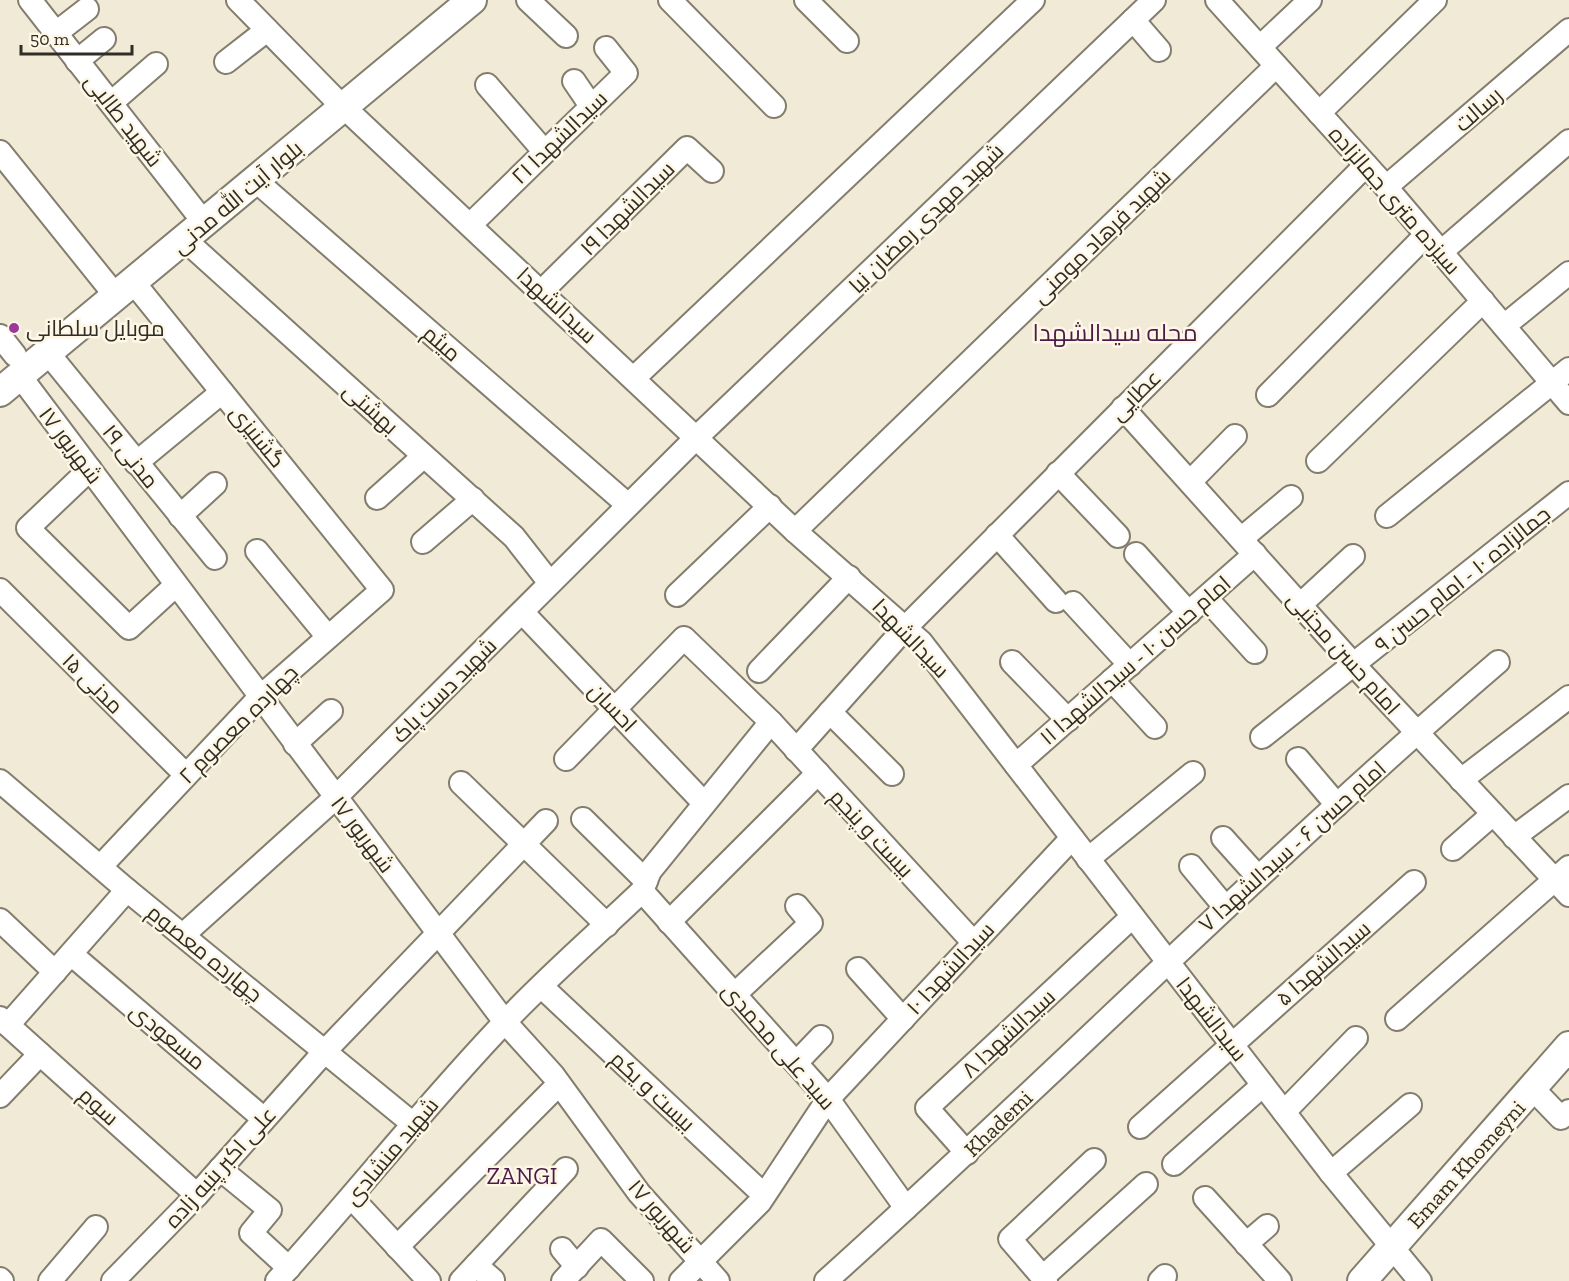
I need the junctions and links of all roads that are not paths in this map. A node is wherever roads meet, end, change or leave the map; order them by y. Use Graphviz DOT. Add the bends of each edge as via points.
graph roads {
  1 [pos="30,0"];
  2 [pos="238,0"];
  3 [pos="447,0"];
  4 [pos="472,0"];
  5 [pos="528,0"];
  6 [pos="670,0"];
  7 [pos="806,0"];
  8 [pos="1033,0"];
  9 [pos="1154,0"];
  10 [pos="1217,0"];
  11 [pos="1310,0"];
  12 [pos="1435,0"];
  13 [pos="87,9"];
  14 [pos="1133,20"];
  15 [pos="267,30"];
  16 [pos="1569,30"];
  17 [pos="56,33"];
  18 [pos="566,36"];
  19 [pos="104,39"];
  20 [pos="847,41"];
  21 [pos="1260,47"];
  22 [pos="606,48"];
  23 [pos="1159,50"];
  24 [pos="77,61"];
  25 [pos="226,62"];
  26 [pos="156,64"];
  27 [pos="1276,66"];
  28 [pos="574,81"];
  29 [pos="487,84"];
  30 [pos="338,102"];
  31 [pos="111,104"];
  32 [pos="591,106"];
  33 [pos="774,106"];
  34 [pos="1319,113"];
  35 [pos="1569,141"];
  36 [pos="544,151"];
  37 [pos="0,153"];
  38 [pos="1366,165"];
  39 [pos="712,171"];
  40 [pos="255,180"];
  41 [pos="1386,187"];
  42 [pos="195,211"];
  43 [pos="470,225"];
  44 [pos="1426,234"];
  45 [pos="185,240"];
  46 [pos="1441,252"];
  47 [pos="1569,273"];
  48 [pos="120,284"];
  49 [pos="542,291"];
  50 [pos="1482,301"];
  51 [pos="1504,326"];
  52 [pos="48,353"];
  53 [pos="7,365"];
  54 [pos="1561,376"];
  55 [pos="634,378"];
  56 [pos="222,392"];
  57 [pos="1268,395"];
  58 [pos="1569,403"];
  59 [pos="1123,408"];
  60 [pos="698,436"];
  61 [pos="1235,436"];
  62 [pos="424,456"];
  63 [pos="1318,460"];
  64 [pos="136,463"];
  65 [pos="90,469"];
  66 [pos="1058,473"];
  67 [pos="1190,482"];
  68 [pos="215,484"];
  69 [pos="1569,493"];
  70 [pos="1291,497"];
  71 [pos="377,498"];
  72 [pos="473,500"];
  73 [pos="628,505"];
  74 [pos="770,506"];
  75 [pos="180,516"];
  76 [pos="1387,516"];
  77 [pos="795,531"];
  78 [pos="997,535"];
  79 [pos="1118,536"];
  80 [pos="423,542"];
  81 [pos="1248,547"];
  82 [pos="256,551"];
  83 [pos="1136,554"];
  84 [pos="1353,556"];
  85 [pos="214,558"];
  86 [pos="849,577"];
  87 [pos="550,583"];
  88 [pos="176,585"];
  89 [pos="0,590"];
  90 [pos="382,590"];
  91 [pos="677,595"];
  92 [pos="1197,605"];
  93 [pos="1300,605"];
  94 [pos="522,612"];
  95 [pos="906,627"];
  96 [pos="328,637"];
  97 [pos="1255,652"];
  98 [pos="1012,662"];
  99 [pos="1498,662"];
  100 [pos="1130,664"];
  101 [pos="1354,664"];
  102 [pos="759,671"];
  103 [pos="1112,680"];
  104 [pos="260,697"];
  105 [pos="1569,697"];
  106 [pos="615,710"];
  107 [pos="331,711"];
  108 [pos="830,712"];
  109 [pos="1068,720"];
  110 [pos="771,722"];
  111 [pos="1155,727"];
  112 [pos="1417,732"];
  113 [pos="1262,737"];
  114 [pos="295,744"];
  115 [pos="796,750"];
  116 [pos="566,759"];
  117 [pos="1298,759"];
  118 [pos="1016,765"];
  119 [pos="818,773"];
  120 [pos="1193,773"];
  121 [pos="892,774"];
  122 [pos="186,775"];
  123 [pos="1461,780"];
  124 [pos="0,781"];
  125 [pos="461,783"];
  126 [pos="1569,796"];
  127 [pos="335,798"];
  128 [pos="703,802"];
  129 [pos="1337,805"];
  130 [pos="1493,814"];
  131 [pos="583,819"];
  132 [pos="546,821"];
  133 [pos="1514,837"];
  134 [pos="1072,838"];
  135 [pos="1223,838"];
  136 [pos="523,844"];
  137 [pos="1453,849"];
  138 [pos="1088,859"];
  139 [pos="101,866"];
  140 [pos="1191,866"];
  141 [pos="1258,877"];
  142 [pos="1564,881"];
  143 [pos="1414,882"];
  144 [pos="644,886"];
  145 [pos="127,890"];
  146 [pos="797,906"];
  147 [pos="1225,908"];
  148 [pos="1132,917"];
  149 [pos="0,920"];
  150 [pos="669,922"];
  151 [pos="607,926"];
  152 [pos="436,933"];
  153 [pos="183,935"];
  154 [pos="974,943"];
  155 [pos="71,954"];
  156 [pos="1167,961"];
  157 [pos="858,969"];
  158 [pos="55,972"];
  159 [pos="542,987"];
  160 [pos="735,994"];
  161 [pos="903,1019"];
  162 [pos="1397,1019"];
  163 [pos="4,1022"];
  164 [pos="505,1022"];
  165 [pos="821,1037"];
  166 [pos="1356,1038"];
  167 [pos="1231,1044"];
  168 [pos="1569,1046"];
  169 [pos="326,1050"];
  170 [pos="40,1053"];
  171 [pos="796,1063"];
  172 [pos="559,1084"];
  173 [pos="1263,1084"];
  174 [pos="1533,1089"];
  175 [pos="0,1096"];
  176 [pos="828,1099"];
  177 [pos="1410,1105"];
  178 [pos="1284,1112"];
  179 [pos="264,1119"];
  180 [pos="1566,1119"];
  181 [pos="412,1123"];
  182 [pos="1140,1126"];
  183 [pos="967,1153"];
  184 [pos="1094,1160"];
  185 [pos="1174,1164"];
  186 [pos="220,1169"];
  187 [pos="566,1169"];
  188 [pos="1331,1173"];
  189 [pos="1146,1184"];
  190 [pos="197,1195"];
  191 [pos="764,1195"];
  192 [pos="352,1198"];
  193 [pos="1204,1198"];
  194 [pos="906,1208"];
  195 [pos="1267,1226"];
  196 [pos="96,1227"];
  197 [pos="1246,1244"];
  198 [pos="397,1247"];
  199 [pos="1391,1248"];
  200 [pos="562,1249"];
  201 [pos="700,1261"];
  202 [pos="468,1273"];
  203 [pos="283,1274"];
  204 [pos="570,1274"];
  205 [pos="834,1279"];
  206 [pos="1045,1279"];
  207 [pos="493,1280"];
  208 [pos="50,1281"];
  209 [pos="113,1281"];
  210 [pos="429,1281"];
  211 [pos="642,1281"];
  212 [pos="681,1281"];
  213 [pos="718,1281"];
  214 [pos="1280,1281"];
  215 [pos="1362,1281"];
  216 [pos="1420,1281"];
  1 -- 17 [label="street, شهید طالبی"];
  2 -- 15 [label="street, سیدالشهدا"];
  3 -- 30 [label="main road, بلوار آیت الله مدنی"];
  4 -- 30 [label="main road, بلوار آیت الله مدنی"];
  5 -- 18 [label="street"];
  6 -- 33 [label="street"];
  7 -- 20 [label="street"];
  8 -- 55 [label="street"];
  9 -- 14 [label="street, شهید مهدی رمضان نیا"];
  10 -- 21 [label="street, سیزده متری جمالزاده"];
  11 -- 21 [label="street"];
  12 -- 34 [label="street"];
  13 -- 17 [label="street"];
  14 -- 23 [label="street"];
  14 -- 60 [label="street, شهید مهدی رمضان نیا"];
  15 -- 25 [label="street"];
  15 -- 30 [label="street, سیدالشهدا"];
  16 -- 41 [label="street, رسالت"];
  17 -- 24 [label="street, شهید طالبی"];
  19 -- 24 [label="street"];
  21 -- 27 [label="street, سیزده متری جمالزاده"];
  22 -- 32 [label="street, سیدالشهدا ۲۱" via="626,73"];
  24 -- 31 [label="street, شهید طالبی"];
  26 -- 31 [label="street"];
  27 -- 34 [label="street, سیزده متری جمالزاده"];
  27 -- 77 [label="street, شهید فرهاد مومنی"];
  28 -- 32 [label="street"];
  29 -- 36 [label="street"];
  30 -- 40 [label="main road, بلوار آیت الله مدنی"];
  30 -- 42 [label="main road, بلوار آیت الله مدنی"];
  30 -- 43 [label="street, سیدالشهدا"];
  31 -- 42 [label="street, شهید طالبی"];
  32 -- 36 [label="street, سیدالشهدا ۲۱"];
  34 -- 38 [label="street, سیزده متری جمالزاده"];
  35 -- 46 [label="street"];
  36 -- 43 [label="street, سیدالشهدا ۲۱"];
  37 -- 48 [label="street, گشنیزی"];
  38 -- 41 [label="street, سیزده متری جمالزاده"];
  38 -- 59 [label="street, عطایی"];
  39 -- 49 [label="street, سیدالشهدا ۱۹" via="687,148"];
  40 -- 45 [label="main road, بلوار آیت الله مدنی"];
  40 -- 73 [label="street, میثم"];
  41 -- 44 [label="street, سیزده متری جمالزاده"];
  42 -- 48 [label="main road, بلوار آیت الله مدنی"];
  43 -- 49 [label="street, سیدالشهدا"];
  44 -- 46 [label="street, سیزده متری جمالزاده"];
  44 -- 57 [label="street"];
  45 -- 48 [label="main road, بلوار آیت الله مدنی"];
  45 -- 62 [label="street, بهشتی"];
  46 -- 50 [label="street, سیزده متری جمالزاده"];
  47 -- 51 [label="street"];
  48 -- 52 [label="main road, بلوار آیت الله مدنی"];
  48 -- 53 [label="main road, بلوار آیت الله مدنی"];
  48 -- 56 [label="street, گشنیزی"];
  49 -- 55 [label="street, سیدالشهدا"];
  50 -- 51 [label="street, سیزده متری جمالزاده"];
  50 -- 63 [label="street"];
  51 -- 54 [label="street, سیزده متری جمالزاده"];
  52 -- 53 [label="main road, بلوار آیت الله مدنی"];
  52 -- 64 [label="street, مدنی ۱۹"];
  53 -- 65 [label="street, ۱۷ شهریور"];
  54 -- 58 [label="street, سیزده متری جمالزاده"];
  54 -- 76 [label="street"];
  55 -- 60 [label="street, سیدالشهدا"];
  56 -- 64 [label="street"];
  56 -- 90 [label="street, گشنیزی"];
  59 -- 66 [label="street, عطایی"];
  59 -- 67 [label="street, امام حسن مجتبی"];
  60 -- 73 [label="street, شهید دست پاک"];
  60 -- 74 [label="street, سیدالشهدا"];
  61 -- 67 [label="street"];
  62 -- 71 [label="street"];
  62 -- 72 [label="street, بهشتی"];
  64 -- 75 [label="street, مدنی ۱۹"];
  65 -- 88 [label="street, ۱۷ شهریور"];
  65 -- 88 [label="street" via="28,528 129,628"];
  66 -- 78 [label="street, عطایی"];
  66 -- 79 [label="street"];
  67 -- 81 [label="street, امام حسن مجتبی"];
  68 -- 75 [label="street"];
  69 -- 101 [label="street, جمالزاده ۱۰ - امام حسن ۹"];
  70 -- 81 [label="street, امام حسن ۱۰ - سیدالشهدا ۱۱"];
  72 -- 80 [label="street"];
  72 -- 87 [label="street, بهشتی" via="514,537"];
  73 -- 87 [label="street, شهید دست پاک"];
  74 -- 77 [label="street, سیدالشهدا"];
  74 -- 91 [label="street"];
  75 -- 85 [label="street, مدنی ۱۹"];
  77 -- 86 [label="street, سیدالشهدا"];
  78 -- 95 [label="street, عطایی"];
  78 -- 100 [label="street"];
  81 -- 92 [label="street, امام حسن ۱۰ - سیدالشهدا ۱۱"];
  81 -- 93 [label="street, امام حسن مجتبی"];
  82 -- 96 [label="street"];
  83 -- 92 [label="street"];
  84 -- 93 [label="street"];
  86 -- 95 [label="street, سیدالشهدا"];
  86 -- 102 [label="street"];
  87 -- 94 [label="street, شهید دست پاک"];
  88 -- 104 [label="street, ۱۷ شهریور"];
  89 -- 122 [label="street, مدنی ۱۵"];
  90 -- 96 [label="street, چهارده معصوم ۲"];
  92 -- 97 [label="street"];
  92 -- 100 [label="street, امام حسن ۱۰ - سیدالشهدا ۱۱"];
  93 -- 101 [label="street, امام حسن مجتبی"];
  94 -- 106 [label="street, احسان"];
  94 -- 127 [label="street, شهید دست پاک"];
  95 -- 108 [label="street, عطایی"];
  95 -- 118 [label="street, سیدالشهدا"];
  96 -- 104 [label="street, چهارده معصوم ۲"];
  98 -- 109 [label="street"];
  99 -- 112 [label="street, امام حسن ۶ - سیدالشهدا ۷"];
  100 -- 103 [label="street, امام حسن ۱۰ - سیدالشهدا ۱۱"];
  101 -- 112 [label="street, امام حسن مجتبی"];
  101 -- 113 [label="street, جمالزاده ۱۰ - امام حسن ۹"];
  103 -- 109 [label="street, امام حسن ۱۰ - سیدالشهدا ۱۱"];
  103 -- 111 [label="street"];
  104 -- 114 [label="street, ۱۷ شهریور"];
  104 -- 122 [label="street, چهارده معصوم ۲"];
  105 -- 123 [label="street"];
  106 -- 110 [label="street, بیست و پنجم" via="684,638"];
  106 -- 116 [label="street"];
  106 -- 128 [label="street, احسان"];
  107 -- 114 [label="street"];
  108 -- 115 [label="street, عطایی"];
  108 -- 121 [label="street"];
  109 -- 118 [label="street, امام حسن ۱۰ - سیدالشهدا ۱۱"];
  110 -- 115 [label="street, بیست و پنجم"];
  110 -- 128 [label="street, شهید منشادی"];
  112 -- 123 [label="street, امام حسن مجتبی"];
  112 -- 129 [label="street, امام حسن ۶ - سیدالشهدا ۷"];
  114 -- 127 [label="street, ۱۷ شهریور"];
  115 -- 119 [label="street, بیست و پنجم"];
  117 -- 129 [label="street"];
  118 -- 134 [label="street, سیدالشهدا"];
  119 -- 150 [label="street"];
  119 -- 154 [label="street, بیست و پنجم"];
  120 -- 138 [label="street"];
  122 -- 139 [label="street, چهارده معصوم ۲"];
  123 -- 130 [label="street, امام حسن مجتبی"];
  124 -- 139 [label="street, چهارده معصوم"];
  125 -- 136 [label="street"];
  126 -- 133 [label="street"];
  127 -- 152 [label="street, ۱۷ شهریور"];
  127 -- 153 [label="street, شهید دست پاک"];
  128 -- 144 [label="street, شهید منشادی" via="650,871"];
  129 -- 141 [label="street, امام حسن ۶ - سیدالشهدا ۷"];
  130 -- 133 [label="street, امام حسن مجتبی"];
  130 -- 137 [label="street"];
  131 -- 144 [label="street, سید علی محمدی"];
  132 -- 136 [label="street, علی اکبر پنبه زاده"];
  133 -- 142 [label="street, امام حسن مجتبی"];
  134 -- 138 [label="street, سیدالشهدا"];
  134 -- 154 [label="street, سیدالشهدا ۱۰"];
  135 -- 141 [label="street"];
  136 -- 151 [label="street"];
  136 -- 152 [label="street, علی اکبر پنبه زاده"];
  138 -- 148 [label="street, سیدالشهدا"];
  139 -- 145 [label="street, چهارده معصوم"];
  140 -- 147 [label="street"];
  141 -- 147 [label="street, امام حسن ۶ - سیدالشهدا ۷"];
  142 -- 162 [label="street"];
  143 -- 167 [label="street, سیدالشهدا ۵"];
  144 -- 150 [label="street, سید علی محمدی"];
  144 -- 151 [label="street, شهید منشادی"];
  145 -- 153 [label="street, چهارده معصوم"];
  145 -- 155 [label="street"];
  146 -- 160 [label="street" via="811,923"];
  147 -- 156 [label="street, امام حسن ۶ - سیدالشهدا ۷"];
  148 -- 156 [label="street, سیدالشهدا"];
  148 -- 183 [label="street, سیدالشهدا ۸" via="927,1108"];
  149 -- 158 [label="street"];
  150 -- 160 [label="street, سید علی محمدی"];
  151 -- 159 [label="street, شهید منشادی"];
  152 -- 164 [label="street, ۱۷ شهریور"];
  152 -- 169 [label="street, علی اکبر پنبه زاده"];
  153 -- 169 [label="street, چهارده معصوم"];
  154 -- 161 [label="street, سیدالشهدا ۱۰"];
  155 -- 158 [label="street"];
  155 -- 179 [label="street, مسعودی"];
  156 -- 167 [label="street, سیدالشهدا"];
  156 -- 183 [label="street, Khademi"];
  157 -- 161 [label="street"];
  158 -- 163 [label="street"];
  159 -- 164 [label="street, شهید منشادی"];
  159 -- 191 [label="street, بیست و یکم"];
  160 -- 171 [label="street, سید علی محمدی"];
  161 -- 176 [label="street, سیدالشهدا ۱۰"];
  163 -- 170 [label="street, سوم"];
  164 -- 172 [label="street, ۱۷ شهریور"];
  164 -- 181 [label="street, شهید منشادی"];
  165 -- 171 [label="street"];
  166 -- 178 [label="street"];
  167 -- 173 [label="street, سیدالشهدا"];
  167 -- 182 [label="street, سیدالشهدا ۵"];
  168 -- 174 [label="main road, Emam Khomeyni"];
  169 -- 179 [label="street, علی اکبر پنبه زاده"];
  169 -- 181 [label="street, چهارده معصوم"];
  170 -- 175 [label="street"];
  170 -- 190 [label="street, سوم"];
  171 -- 176 [label="street, سید علی محمدی"];
  172 -- 198 [label="street"];
  172 -- 201 [label="street, ۱۷ شهریور" via="639,1193"];
  173 -- 178 [label="street, سیدالشهدا"];
  173 -- 185 [label="street"];
  174 -- 180 [label="street"];
  174 -- 199 [label="main road, Emam Khomeyni"];
  176 -- 191 [label="street, سیدالشهدا ۱۰"];
  176 -- 194 [label="street, سید علی محمدی"];
  177 -- 188 [label="street"];
  178 -- 188 [label="street, سیدالشهدا"];
  179 -- 186 [label="street, علی اکبر پنبه زاده"];
  181 -- 192 [label="street, شهید منشادی"];
  183 -- 194 [label="street, Khademi"];
  184 -- 206 [label="street" via="1010,1239"];
  186 -- 190 [label="street, علی اکبر پنبه زاده"];
  186 -- 203 [label="street" via="270,1210 251,1233"];
  187 -- 202 [label="street"];
  188 -- 199 [label="street, سیدالشهدا"];
  189 -- 206 [label="street"];
  190 -- 209 [label="street, علی اکبر پنبه زاده"];
  191 -- 201 [label="street, سیدالشهدا ۱۰"];
  192 -- 198 [label="street"];
  192 -- 203 [label="street, شهید منشادی"];
  193 -- 197 [label="street"];
  194 -- 205 [label="street, Khademi"];
  195 -- 197 [label="street"];
  196 -- 208 [label="street"];
  197 -- 214 [label="street"];
  198 -- 210 [label="street"];
  199 -- 215 [label="main road, Emam Khomeyni"];
  199 -- 216 [label="street, سیدالشهدا"];
  200 -- 204 [label="street"];
  201 -- 212 [label="street, سیدالشهدا ۱۰"];
  201 -- 213 [label="street, ۱۷ شهریور"];
  202 -- 207 [label="street"];
  204 -- 211 [label="street" via="601,1240"];
}
